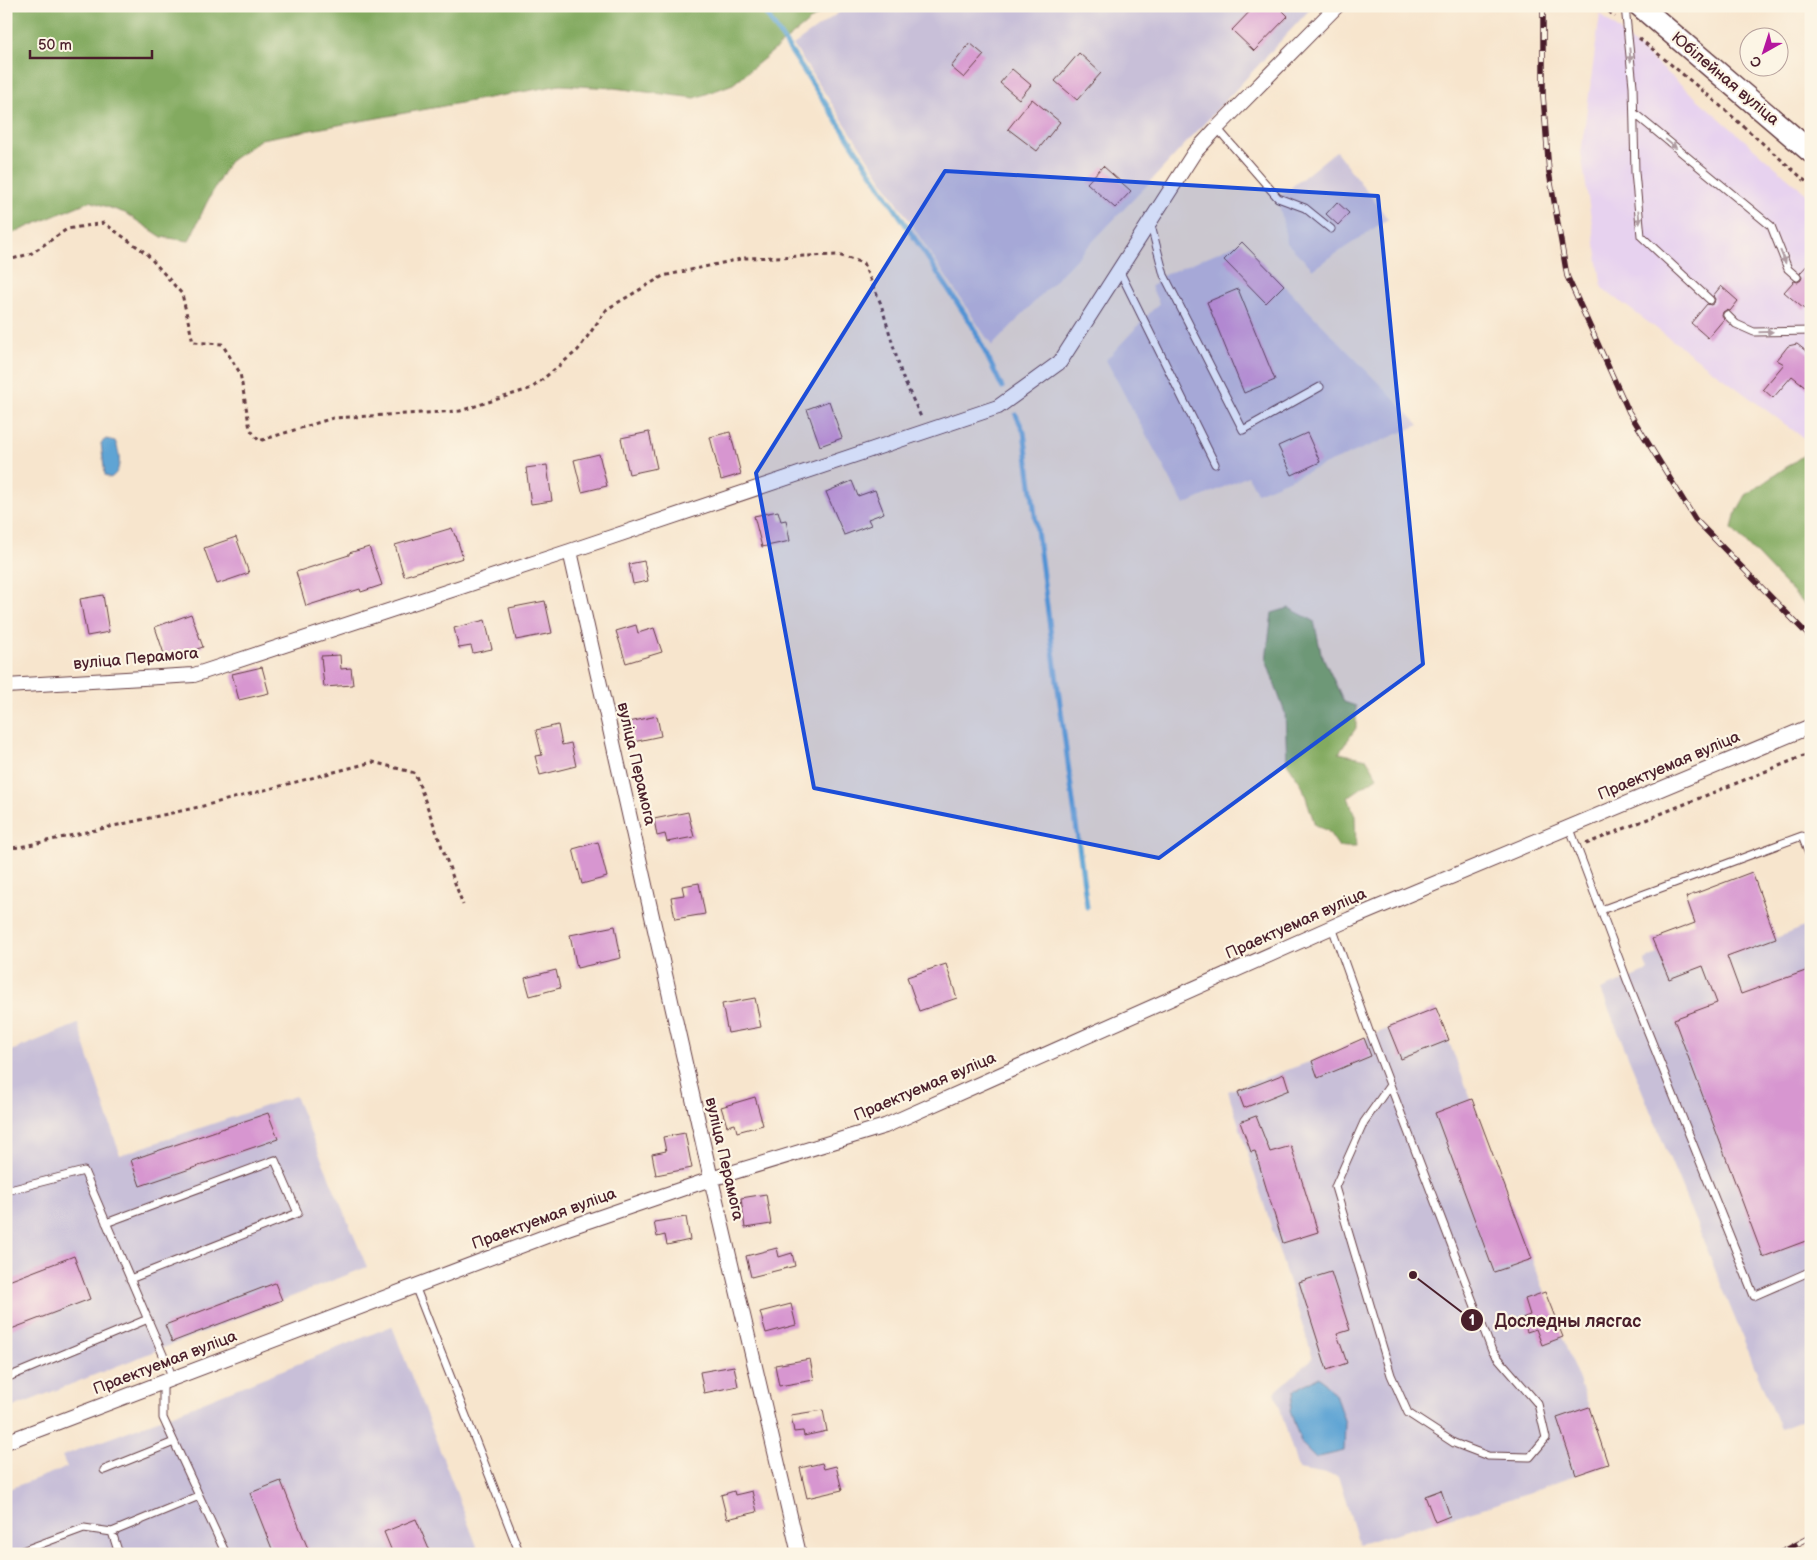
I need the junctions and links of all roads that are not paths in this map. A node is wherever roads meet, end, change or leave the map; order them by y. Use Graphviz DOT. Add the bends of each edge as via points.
graph roads {
  1 [pos="1337,6"];
  2 [pos="1625,6"];
  3 [pos="1640,6"];
  4 [pos="1634,113"];
  5 [pos="1217,128"];
  6 [pos="1811,152"];
  7 [pos="1150,222"];
  8 [pos="1331,229"];
  9 [pos="1119,270"];
  10 [pos="1797,276"];
  11 [pos="1710,300"];
  12 [pos="1726,315"];
  13 [pos="1811,331"];
  14 [pos="1320,387"];
  15 [pos="1215,464"];
  16 [pos="570,551"];
  17 [pos="6,686"];
  18 [pos="1811,726"];
  19 [pos="1569,826"];
  20 [pos="1811,859"];
  21 [pos="1601,910"];
  22 [pos="1332,927"];
  23 [pos="1390,1085"];
  24 [pos="711,1179"];
  25 [pos="6,1191"];
  26 [pos="106,1223"];
  27 [pos="1811,1271"];
  28 [pos="130,1279"];
  29 [pos="415,1286"];
  30 [pos="148,1319"];
  31 [pos="6,1378"];
  32 [pos="168,1380"];
  33 [pos="6,1442"];
  34 [pos="174,1442"];
  35 [pos="104,1470"];
  36 [pos="199,1496"];
  37 [pos="112,1532"];
  38 [pos="14,1554"];
  39 [pos="119,1554"];
  40 [pos="226,1554"];
  41 [pos="520,1554"];
  42 [pos="799,1554"];
  1 -- 5 [label="street"];
  2 -- 4 [label="lane, one-way"];
  3 -- 6 [label="main road, Юбілейная вуліца"];
  4 -- 10 [label="lane, one-way" via="1771,226 1788,270"];
  4 -- 11 [label="lane, one-way" via="1641,236"];
  5 -- 7 [label="street" via="1194,153"];
  5 -- 8 [label="lane" via="1278,198 1305,208"];
  7 -- 9 [label="street"];
  7 -- 14 [label="lane" via="1164,275 1243,430"];
  9 -- 15 [label="lane"];
  9 -- 16 [label="street" via="1060,362 998,406"];
  12 -- 13 [label="lane, one-way" via="1736,324 1754,332"];
  16 -- 17 [label="street, вуліца Перамога" via="194,675"];
  16 -- 24 [label="street, вуліца Перамога"];
  18 -- 19 [label="street, Праектуемая вуліца"];
  19 -- 21 [label="lane"];
  19 -- 22 [label="street, Праектуемая вуліца"];
  20 -- 21 [label="lane" via="1802,836"];
  21 -- 27 [label="lane" via="1754,1296"];
  22 -- 23 [label="lane"];
  22 -- 24 [label="street, Праектуемая вуліца" via="885,1126"];
  23 -- 23 [label="lane" via="1492,1351 1538,1404 1546,1438 1530,1457 1488,1456 1454,1443 1408,1413 1391,1375 1335,1187 1364,1122"];
  24 -- 29 [label="street, Праектуемая вуліца" via="565,1228"];
  24 -- 42 [label="street, вуліца Перамога"];
  25 -- 26 [label="lane" via="84,1171"];
  26 -- 28 [label="lane"];
  26 -- 28 [label="lane" via="275,1160 298,1213"];
  28 -- 30 [label="lane"];
  29 -- 32 [label="street, Праектуемая вуліца"];
  29 -- 41 [label="lane"];
  30 -- 31 [label="lane"];
  30 -- 32 [label="lane"];
  32 -- 33 [label="street, Праектуемая вуліца"];
  32 -- 34 [label="lane" via="163,1418"];
  34 -- 35 [label="lane"];
  34 -- 36 [label="lane"];
  36 -- 37 [label="lane"];
  36 -- 40 [label="lane"];
  37 -- 38 [label="lane" via="84,1528"];
  37 -- 39 [label="lane"];
}
